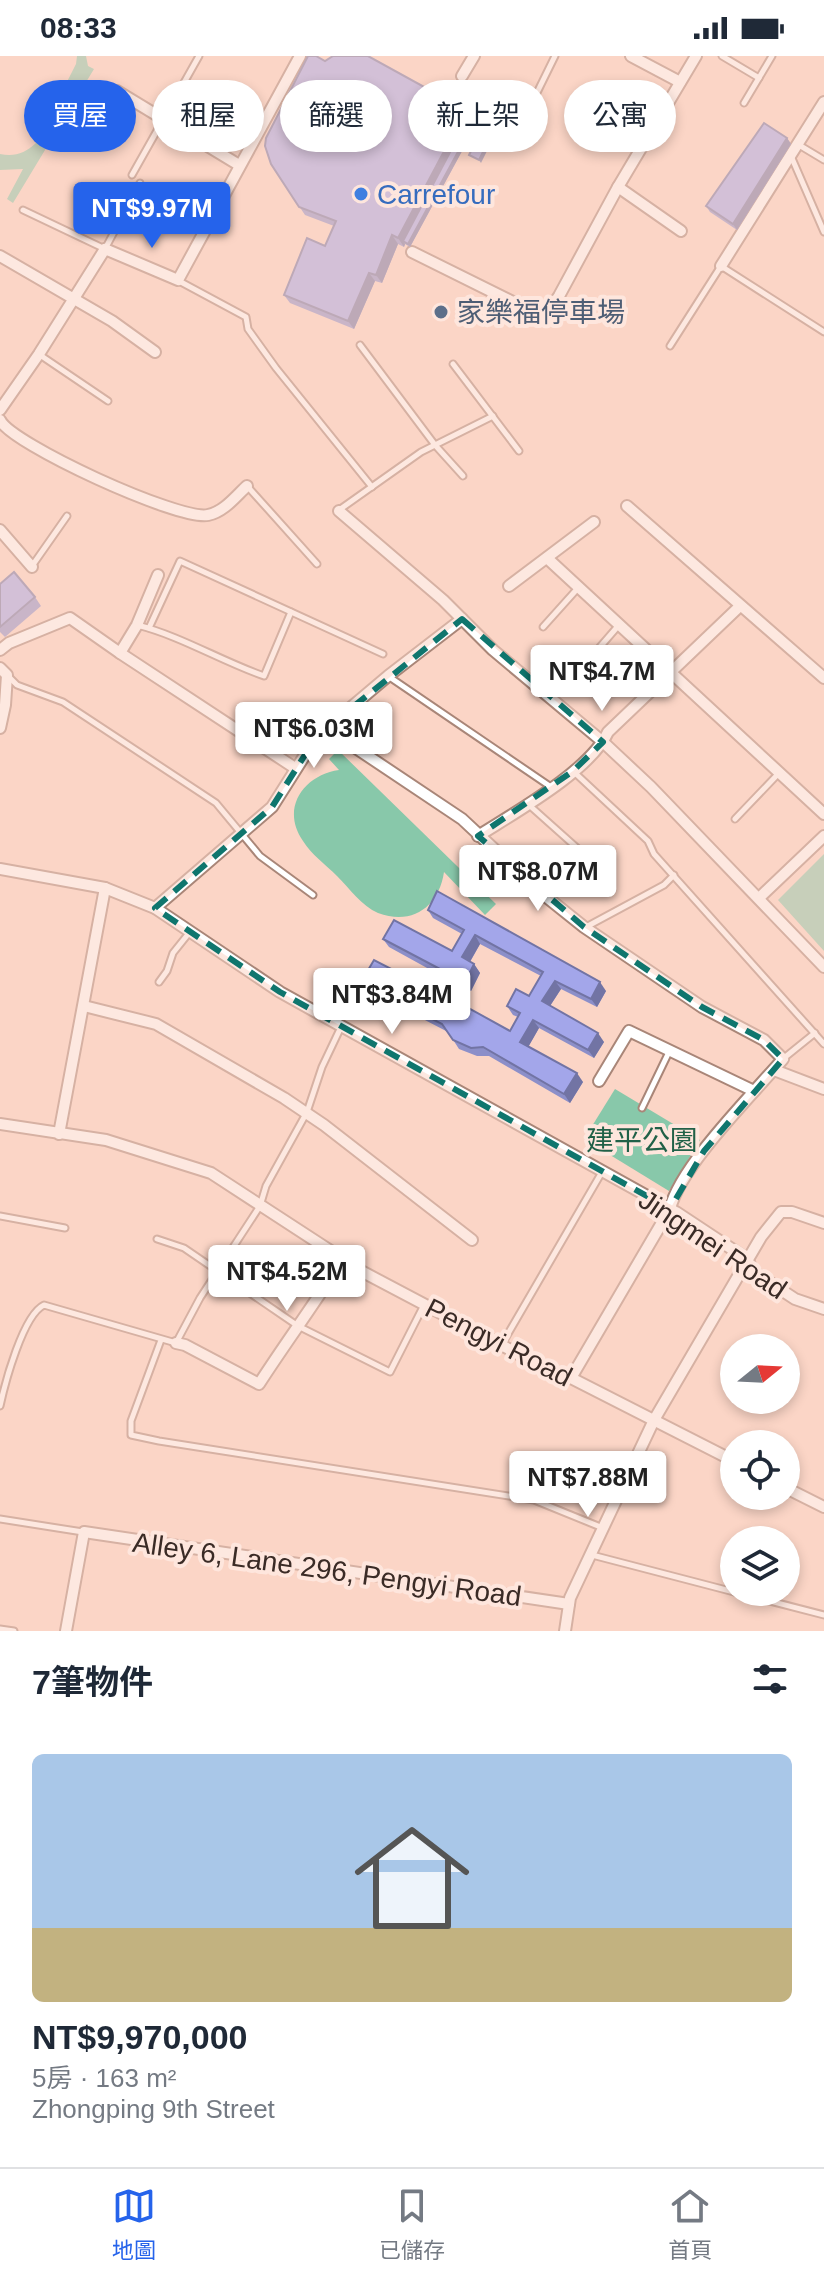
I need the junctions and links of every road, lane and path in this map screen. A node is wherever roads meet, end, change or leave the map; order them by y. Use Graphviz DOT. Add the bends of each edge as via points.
graph roads {
  1 [pos="199,56"];
  2 [pos="300,56"];
  3 [pos="474,56"];
  4 [pos="555,56"];
  5 [pos="631,56"];
  6 [pos="696,56"];
  7 [pos="722,56"];
  8 [pos="772,56"];
  9 [pos="462,76"];
  10 [pos="759,78"];
  11 [pos="185,80"];
  12 [pos="543,80"];
  13 [pos="680,82"];
  14 [pos="824,102"];
  15 [pos="744,103"];
  16 [pos="152,139"];
  17 [pos="799,145"];
  18 [pos="218,152"];
  19 [pos="791,156"];
  20 [pos="824,160"];
  21 [pos="239,165"];
  22 [pos="132,175"];
  23 [pos="140,183"];
  24 [pos="618,187"];
  25 [pos="23,210"];
  26 [pos="681,231"];
  27 [pos="824,232"];
  28 [pos="105,249"];
  29 [pos="412,252"];
  30 [pos="0,256"];
  31 [pos="721,266"];
  32 [pos="178,280"];
  33 [pos="74,300"];
  34 [pos="824,332"];
  35 [pos="360,345"];
  36 [pos="670,346"];
  37 [pos="155,352"];
  38 [pos="39,354"];
  39 [pos="453,364"];
  40 [pos="108,401"];
  41 [pos="0,410"];
  42 [pos="493,416"];
  43 [pos="0,420"];
  44 [pos="435,445"];
  45 [pos="519,451"];
  46 [pos="463,476"];
  47 [pos="247,486"];
  48 [pos="372,487"];
  49 [pos="627,506"];
  50 [pos="339,511"];
  51 [pos="67,516"];
  52 [pos="594,522"];
  53 [pos="0,530"];
  54 [pos="547,558"];
  55 [pos="317,564"];
  56 [pos="32,567"];
  57 [pos="158,575"];
  58 [pos="509,586"];
  59 [pos="578,587"];
  60 [pos="740,606"];
  61 [pos="291,612"];
  62 [pos="462,619"];
  63 [pos="137,625"];
  64 [pos="619,625"];
  65 [pos="543,627"];
  66 [pos="149,628"];
  67 [pos="0,650"];
  68 [pos="120,653"];
  69 [pos="383,654"];
  70 [pos="580,670"];
  71 [pos="4,671"];
  72 [pos="670,671"];
  73 [pos="388,676"];
  74 [pos="824,677"];
  75 [pos="0,728"];
  76 [pos="326,728"];
  77 [pos="603,742"];
  78 [pos="295,768"];
  79 [pos="573,771"];
  80 [pos="779,772"];
  81 [pos="551,787"];
  82 [pos="528,804"];
  83 [pos="824,814"];
  84 [pos="735,819"];
  85 [pos="241,832"];
  86 [pos="478,836"];
  87 [pos="824,836"];
  88 [pos="0,869"];
  89 [pos="604,872"];
  90 [pos="674,875"];
  91 [pos="105,888"];
  92 [pos="313,895"];
  93 [pos="759,898"];
  94 [pos="155,908"];
  95 [pos="584,927"];
  96 [pos="190,933"];
  97 [pos="824,967"];
  98 [pos="159,982"];
  99 [pos="84,1006"];
  100 [pos="341,1027"];
  101 [pos="815,1033"];
  102 [pos="824,1044"];
  103 [pos="669,1051"];
  104 [pos="783,1059"];
  105 [pos="774,1070"];
  106 [pos="599,1081"];
  107 [pos="824,1089"];
  108 [pos="754,1091"];
  109 [pos="642,1108"];
  110 [pos="307,1112"];
  111 [pos="0,1124"];
  112 [pos="59,1134"];
  113 [pos="602,1172"];
  114 [pos="260,1206"];
  115 [pos="670,1209"];
  116 [pos="0,1216"];
  117 [pos="824,1223"];
  118 [pos="65,1228"];
  119 [pos="157,1239"];
  120 [pos="472,1240"];
  121 [pos="747,1259"];
  122 [pos="342,1260"];
  123 [pos="217,1272"];
  124 [pos="425,1304"];
  125 [pos="824,1309"];
  126 [pos="298,1326"];
  127 [pos="161,1340"];
  128 [pos="176,1343"];
  129 [pos="501,1345"];
  130 [pos="571,1378"];
  131 [pos="0,1406"];
  132 [pos="654,1420"];
  133 [pos="720,1454"];
  134 [pos="800,1495"];
  135 [pos="824,1507"];
  136 [pos="0,1519"];
  137 [pos="603,1528"];
  138 [pos="84,1532"];
  139 [pos="591,1554"];
  140 [pos="720,1588"];
  141 [pos="569,1604"];
  142 [pos="789,1606"];
  143 [pos="824,1615"];
  144 [pos="0,1629"];
  145 [pos="14,1631"];
  146 [pos="66,1631"];
  147 [pos="565,1631"];
  1 -- 11 [label="lane"];
  2 -- 21 [label="street"];
  3 -- 9 [label="street"];
  4 -- 12 [label="lane"];
  5 -- 13 [label="street"];
  6 -- 13 [label="street"];
  7 -- 10 [label="lane"];
  8 -- 10 [label="lane"];
  10 -- 15 [label="lane"];
  13 -- 24 [label="street"];
  14 -- 17 [label="street"];
  16 -- 22 [label="lane"];
  17 -- 19 [label="street"];
  17 -- 20 [label="lane"];
  18 -- 21 [label="street"];
  19 -- 27 [label="lane"];
  19 -- 31 [label="street"];
  21 -- 32 [label="street"];
  23 -- 28 [label="lane"];
  24 -- 26 [label="street"];
  24 -- 29 [label="street" via="547,311 533,312"];
  25 -- 28 [label="lane"];
  28 -- 32 [label="street"];
  28 -- 33 [label="street"];
  30 -- 33 [label="street"];
  31 -- 34 [label="lane"];
  31 -- 36 [label="lane"];
  32 -- 48 [label="lane" via="246,317 248,329 276,368"];
  33 -- 37 [label="street"];
  33 -- 38 [label="street"];
  35 -- 44 [label="lane"];
  38 -- 40 [label="lane"];
  38 -- 41 [label="street"];
  39 -- 42 [label="lane"];
  42 -- 44 [label="lane"];
  42 -- 45 [label="lane"];
  43 -- 47 [label="street" via="41,450 139,498 188,514 219,511"];
  44 -- 46 [label="lane"];
  44 -- 48 [label="lane"];
  47 -- 55 [label="lane"];
  48 -- 50 [label="lane"];
  49 -- 60 [label="street"];
  50 -- 62 [label="street"];
  51 -- 56 [label="lane"];
  52 -- 54 [label="street"];
  53 -- 56 [label="street"];
  54 -- 58 [label="street"];
  54 -- 59 [label="street"];
  57 -- 63 [label="street"];
  59 -- 64 [label="street"];
  59 -- 65 [label="lane"];
  60 -- 72 [label="street"];
  60 -- 74 [label="street"];
  61 -- 66 [label="lane" via="264,676"];
  61 -- 66 [label="lane" via="180,561"];
  61 -- 69 [label="lane"];
  62 -- 73 [label="street"];
  62 -- 77 [label="street"];
  63 -- 66 [label="lane"];
  63 -- 68 [label="street"];
  64 -- 70 [label="lane"];
  64 -- 72 [label="street"];
  67 -- 68 [label="street" via="70,618"];
  68 -- 78 [label="street"];
  71 -- 75 [label="street"];
  71 -- 85 [label="lane" via="17,685 63,702 216,803"];
  72 -- 77 [label="street"];
  72 -- 80 [label="street"];
  73 -- 76 [label="street"];
  73 -- 81 [label="lane"];
  76 -- 78 [label="street"];
  76 -- 86 [label="street" via="462,819"];
  77 -- 79 [label="street"];
  77 -- 93 [label="street"];
  78 -- 85 [label="street" via="272,807"];
  79 -- 81 [label="street"];
  79 -- 90 [label="lane" via="648,841"];
  80 -- 83 [label="street"];
  80 -- 84 [label="lane"];
  81 -- 82 [label="street"];
  82 -- 86 [label="street"];
  82 -- 89 [label="lane"];
  85 -- 92 [label="lane" via="260,856"];
  85 -- 94 [label="street"];
  86 -- 95 [label="street"];
  87 -- 93 [label="street"];
  88 -- 91 [label="street, Jingmei Road"];
  90 -- 95 [label="lane"];
  90 -- 101 [label="lane"];
  91 -- 94 [label="street, Jingmei Road"];
  91 -- 99 [label="street"];
  93 -- 97 [label="street"];
  94 -- 96 [label="street, Jingmei Road"];
  95 -- 104 [label="street" via="702,1007 764,1040"];
  96 -- 98 [label="lane"];
  96 -- 100 [label="street, Jingmei Road"];
  99 -- 110 [label="street" via="156,1024"];
  99 -- 112 [label="street"];
  100 -- 110 [label="lane"];
  100 -- 113 [label="street, Jingmei Road"];
  101 -- 102 [label="lane"];
  101 -- 104 [label="lane"];
  103 -- 106 [label="street" via="629,1031"];
  103 -- 108 [label="street"];
  103 -- 109 [label="lane"];
  104 -- 105 [label="street"];
  105 -- 107 [label="street"];
  105 -- 108 [label="street"];
  108 -- 115 [label="street" via="704,1151"];
  110 -- 114 [label="lane"];
  110 -- 120 [label="street"];
  111 -- 112 [label="street, Pengyi Road"];
  112 -- 114 [label="street, Pengyi Road" via="106,1140 211,1173"];
  113 -- 115 [label="street, Jingmei Road"];
  113 -- 129 [label="lane"];
  114 -- 122 [label="street, Pengyi Road"];
  114 -- 123 [label="lane"];
  115 -- 121 [label="street, Jingmei Road"];
  115 -- 130 [label="street"];
  116 -- 118 [label="lane"];
  117 -- 121 [label="street" via="781,1212"];
  119 -- 123 [label="lane" via="184,1248"];
  121 -- 125 [label="street, Jingmei Road" via="754,1272 795,1299"];
  121 -- 132 [label="street"];
  122 -- 124 [label="street, Pengyi Road"];
  122 -- 126 [label="street"];
  123 -- 126 [label="lane"];
  123 -- 128 [label="lane"];
  124 -- 126 [label="lane" via="390,1372"];
  124 -- 129 [label="street, Pengyi Road"];
  126 -- 128 [label="street" via="259,1384"];
  127 -- 128 [label="lane"];
  127 -- 131 [label="lane" via="39,1307 12,1360"];
  127 -- 137 [label="lane" via="131,1421 131,1435 534,1500"];
  129 -- 130 [label="street, Pengyi Road"];
  130 -- 132 [label="street, Pengyi Road"];
  132 -- 133 [label="street, Pengyi Road"];
  132 -- 137 [label="street"];
  134 -- 135 [label="street"];
  136 -- 138 [label="lane, Alley 6, Lane 296, Pengyi Road"];
  137 -- 139 [label="street"];
  138 -- 141 [label="street, Alley 6, Lane 296, Pengyi Road"];
  138 -- 146 [label="street"];
  139 -- 140 [label="lane"];
  139 -- 141 [label="street"];
  141 -- 147 [label="street"];
  142 -- 143 [label="lane"];
  144 -- 145 [label="lane"];
}
